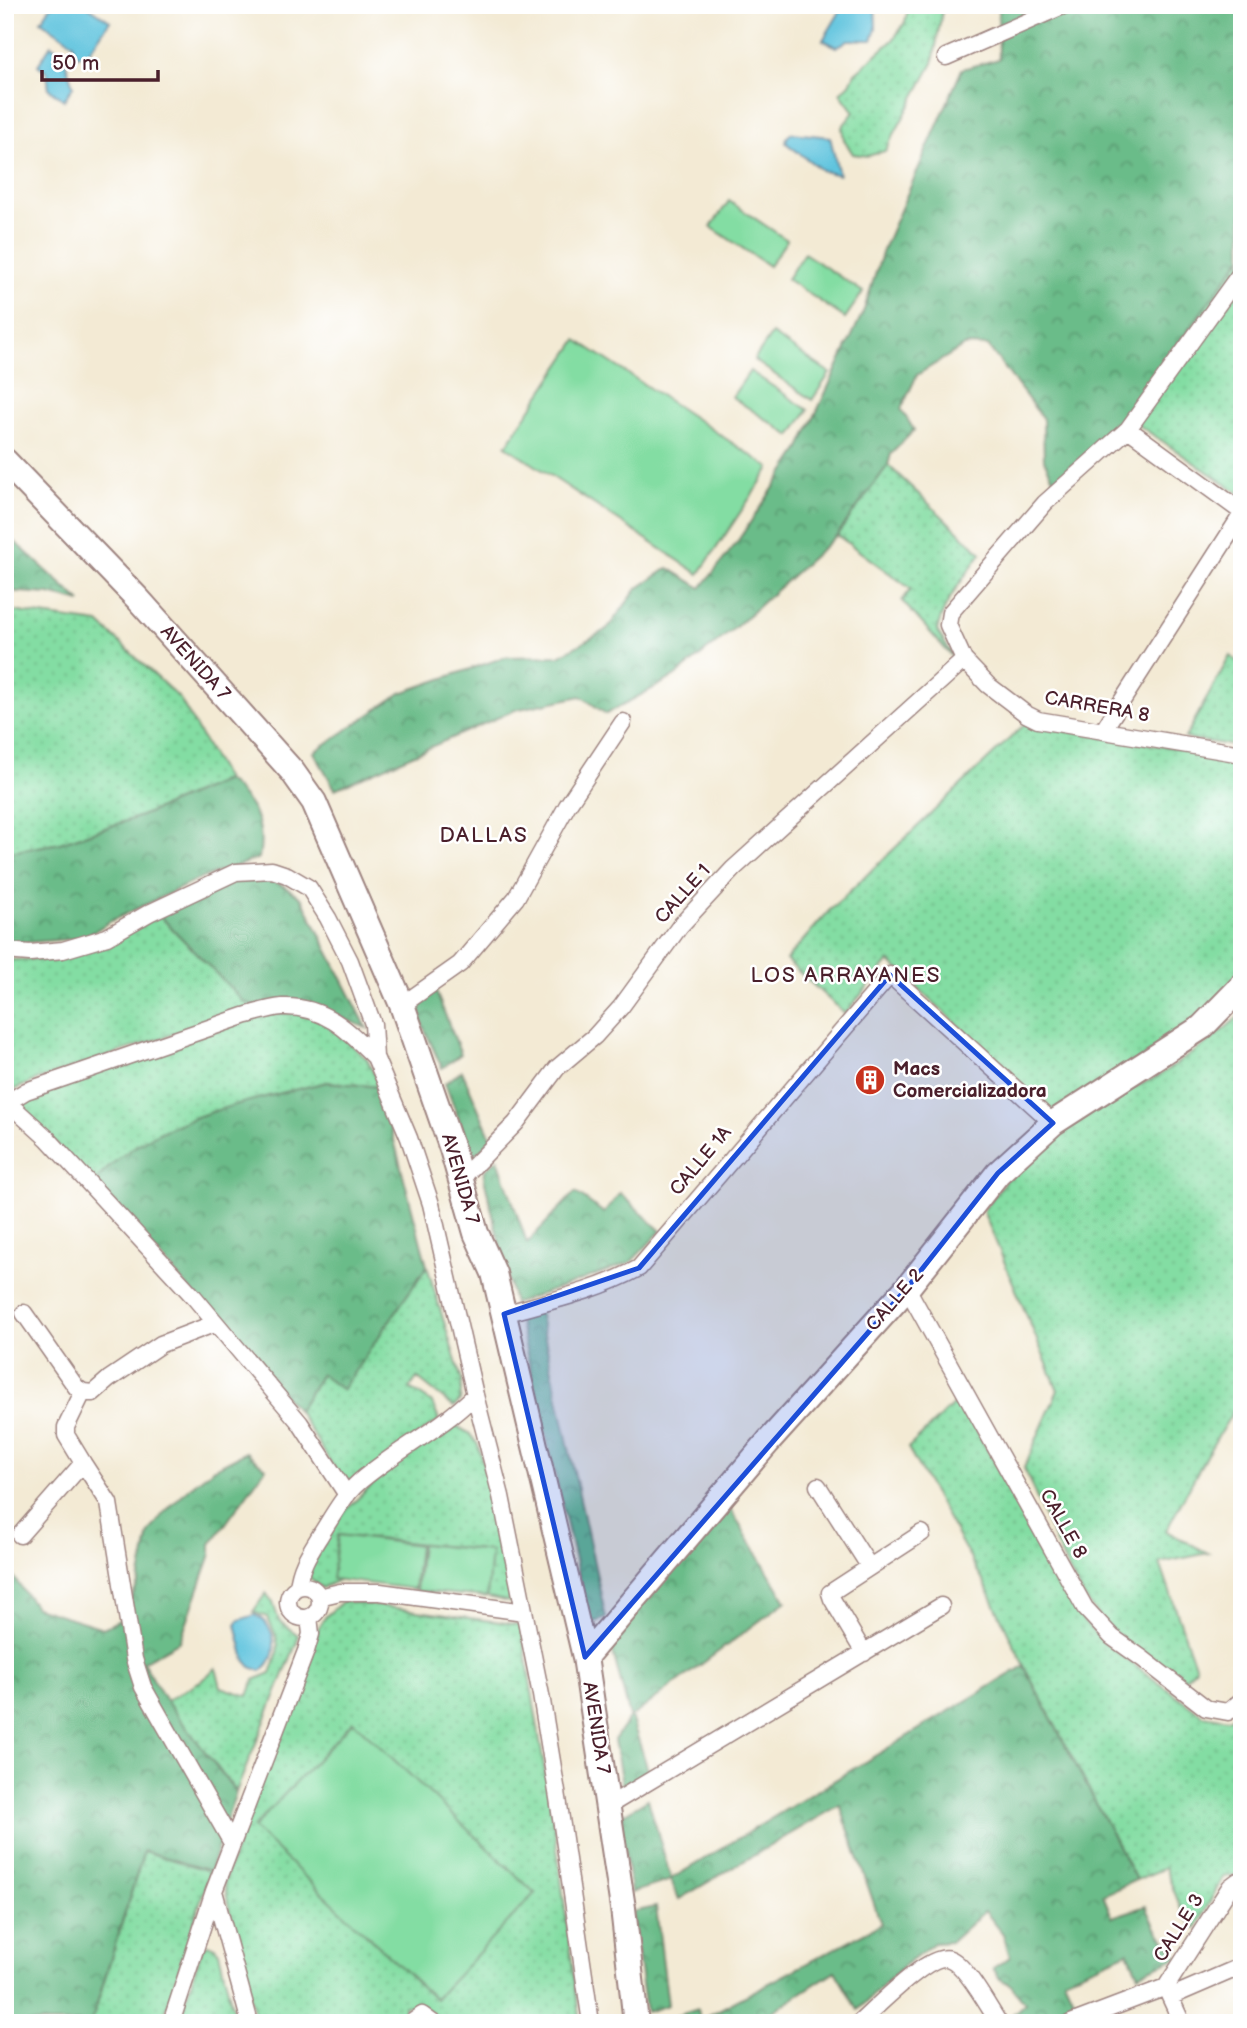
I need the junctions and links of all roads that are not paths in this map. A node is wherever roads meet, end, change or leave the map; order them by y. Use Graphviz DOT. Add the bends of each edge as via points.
graph roads {
  1 [pos="1065,5"];
  2 [pos="946,57"];
  3 [pos="1242,271"];
  4 [pos="1128,429"];
  5 [pos="5,461"];
  6 [pos="1242,513"];
  7 [pos="964,660"];
  8 [pos="623,722"];
  9 [pos="1104,729"];
  10 [pos="1242,754"];
  11 [pos="5,951"];
  12 [pos="1242,986"];
  13 [pos="402,1005"];
  14 [pos="375,1057"];
  15 [pos="7,1101"];
  16 [pos="1053,1122"];
  17 [pos="460,1180"];
  18 [pos="907,1288"];
  19 [pos="24,1313"];
  20 [pos="503,1314"];
  21 [pos="216,1323"];
  22 [pos="83,1392"];
  23 [pos="475,1395"];
  24 [pos="83,1463"];
  25 [pos="818,1486"];
  26 [pos="347,1495"];
  27 [pos="922,1532"];
  28 [pos="20,1535"];
  29 [pos="869,1566"];
  30 [pos="298,1587"];
  31 [pos="319,1597"];
  32 [pos="941,1606"];
  33 [pos="524,1612"];
  34 [pos="309,1618"];
  35 [pos="864,1653"];
  36 [pos="585,1657"];
  37 [pos="1242,1700"];
  38 [pos="608,1806"];
  39 [pos="232,1843"];
  40 [pos="1242,1882"];
  41 [pos="214,1891"];
  42 [pos="1242,1966"];
  43 [pos="1168,1992"];
  44 [pos="171,2023"];
  45 [pos="250,2023"];
  46 [pos="411,2023"];
  47 [pos="433,2023"];
  48 [pos="591,2023"];
  49 [pos="636,2023"];
  50 [pos="859,2023"];
  51 [pos="999,2023"];
  52 [pos="1071,2023"];
  53 [pos="1182,2023"];
  1 -- 2 [label="street"];
  3 -- 4 [label="street, CARRERA 8"];
  4 -- 6 [label="street"];
  4 -- 7 [label="street, CARRERA 8" via="1045,503 950,613 947,625"];
  5 -- 13 [label="main road, AVENIDA 7" via="138,599 292,771 314,802"];
  6 -- 9 [label="street"];
  7 -- 9 [label="street, CARRERA 8" via="988,685 1038,720"];
  7 -- 17 [label="street, CALLE 1" via="733,869 680,926 621,1007 557,1068 516,1123"];
  8 -- 13 [label="street" via="567,806 516,898 460,964"];
  9 -- 10 [label="street, CARRERA 8"];
  11 -- 14 [label="street" via="63,950 107,937 236,872 272,870 309,888 328,918 373,1024"];
  12 -- 16 [label="main road, CALLE 2" via="1202,1027"];
  13 -- 17 [label="main road, AVENIDA 7"];
  14 -- 15 [label="street" via="326,1014 281,1007"];
  14 -- 23 [label="street" via="431,1203"];
  15 -- 21 [label="street" via="100,1194"];
  16 -- 18 [label="main road, CALLE 2" via="998,1173"];
  16 -- 20 [label="street, CALLE 1A" via="890,975 639,1268 573,1295"];
  17 -- 20 [label="main road, AVENIDA 7" via="494,1273"];
  18 -- 36 [label="main road, CALLE 2" via="768,1441"];
  18 -- 37 [label="street, CALLE 8" via="1085,1608 1112,1637 1206,1708 1228,1712"];
  19 -- 22 [label="street"];
  20 -- 36 [label="main road, AVENIDA 7"];
  21 -- 22 [label="street" via="162,1344 93,1393"];
  21 -- 26 [label="street" via="300,1423"];
  22 -- 24 [label="street" via="66,1427"];
  23 -- 26 [label="street"];
  23 -- 33 [label="street"];
  24 -- 28 [label="street"];
  24 -- 39 [label="street" via="109,1503 134,1659 143,1687"];
  25 -- 29 [label="street"];
  26 -- 30 [label="street" via="304,1561"];
  27 -- 29 [label="street"];
  29 -- 35 [label="street" via="830,1592"];
  30 -- 31 [label="street" via="308,1587"];
  30 -- 34 [label="street" via="290,1594 289,1608 295,1616"];
  31 -- 33 [label="street" via="380,1592"];
  31 -- 34 [label="street" via="317,1612"];
  32 -- 35 [label="street"];
  33 -- 48 [label="street" via="558,1798"];
  34 -- 39 [label="street" via="306,1651"];
  35 -- 38 [label="street"];
  36 -- 38 [label="main road, AVENIDA 7"];
  38 -- 49 [label="main road, AVENIDA 7"];
  39 -- 41 [label="street"];
  40 -- 43 [label="street, CALLE 3" via="1230,1888"];
  41 -- 44 [label="street"];
  41 -- 45 [label="street"];
  42 -- 43 [label="street"];
  43 -- 52 [label="street, CALLE 3"];
  43 -- 53 [label="street"];
  46 -- 47 [label="street" via="422,2015"];
  50 -- 51 [label="street" via="939,1958 950,1959 961,1968"];
}
